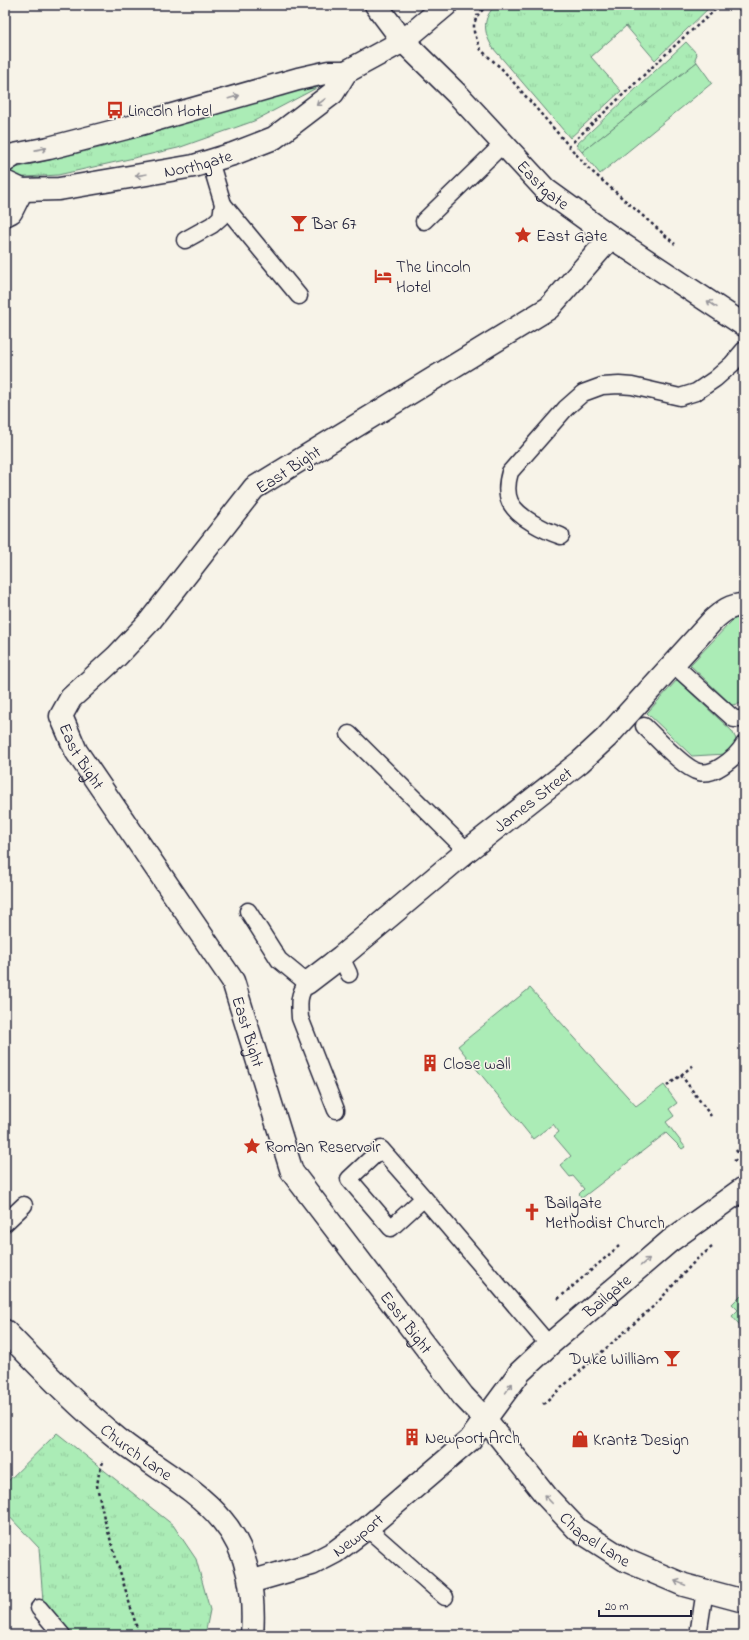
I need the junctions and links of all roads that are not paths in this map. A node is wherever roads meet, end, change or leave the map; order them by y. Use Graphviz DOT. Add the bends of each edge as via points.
graph roads {
  1 [pos="376,5"];
  2 [pos="446,5"];
  3 [pos="403,41"];
  4 [pos="346,72"];
  5 [pos="503,144"];
  6 [pos="210,161"];
  7 [pos="5,162"];
  8 [pos="13,186"];
  9 [pos="223,204"];
  10 [pos="5,215"];
  11 [pos="424,221"];
  12 [pos="611,237"];
  13 [pos="186,240"];
  14 [pos="299,296"];
  15 [pos="744,325"];
  16 [pos="744,350"];
  17 [pos="562,536"];
  18 [pos="744,604"];
  19 [pos="674,665"];
  20 [pos="741,722"];
  21 [pos="644,726"];
  22 [pos="349,734"];
  23 [pos="744,744"];
  24 [pos="466,851"];
  25 [pos="248,911"];
  26 [pos="307,983"];
  27 [pos="336,1110"];
  28 [pos="744,1188"];
  29 [pos="424,1198"];
  30 [pos="24,1205"];
  31 [pos="5,1223"];
  32 [pos="5,1331"];
  33 [pos="549,1345"];
  34 [pos="486,1420"];
  35 [pos="367,1528"];
  36 [pos="250,1582"];
  37 [pos="704,1590"];
  38 [pos="445,1597"];
  39 [pos="744,1601"];
  40 [pos="39,1608"];
  41 [pos="62,1635"];
  42 [pos="252,1635"];
  43 [pos="698,1635"];
  1 -- 3 [label="street, Eastgate"];
  2 -- 3 [label="street, Northgate"];
  3 -- 4 [label="street, Northgate"];
  3 -- 5 [label="street, Eastgate"];
  4 -- 6 [label="street, Northgate, one-way" via="333,93 274,138"];
  7 -- 4 [label="street, Northgate, one-way" via="14,155 130,127 298,79 329,72"];
  5 -- 11 [label="lane"];
  5 -- 12 [label="street, Eastgate" via="546,190"];
  6 -- 8 [label="street, Northgate, one-way" via="59,189"];
  6 -- 9 [label="lane"];
  8 -- 10 [label="street, Northgate" via="11,212"];
  9 -- 13 [label="lane" via="221,217"];
  9 -- 14 [label="lane"];
  15 -- 12 [label="street, Eastgate, one-way"];
  12 -- 34 [label="street, East Bight" via="549,308 254,488 150,621 71,698 61,716 76,750 233,981 292,1172 463,1396"];
  16 -- 17 [label="lane" via="732,364 696,392 680,397 632,386 602,386 583,393 566,408 510,472 507,484 510,502 520,515 546,531"];
  18 -- 19 [label="street, James Street" via="726,608"];
  19 -- 20 [label="lane"];
  19 -- 24 [label="street, James Street" via="580,762"];
  21 -- 23 [label="lane" via="689,768 700,772 714,770 730,761"];
  22 -- 24 [label="lane"];
  24 -- 26 [label="street, James Street" via="345,966"];
  25 -- 26 [label="lane" via="279,960"];
  26 -- 27 [label="lane" via="301,992 300,1018"];
  33 -- 28 [label="street, Bailgate, one-way" via="670,1241"];
  29 -- 29 [label="lane" via="391,1228 349,1179 381,1149"];
  29 -- 33 [label="lane"];
  30 -- 31 [label="lane"];
  32 -- 36 [label="street, Church Lane" via="85,1412 186,1488 223,1520 238,1543"];
  34 -- 33 [label="street, Bailgate, one-way" via="520,1372"];
  34 -- 35 [label="street, Newport" via="470,1440 437,1470"];
  37 -- 34 [label="street, Chapel Lane, one-way" via="684,1585 625,1560 578,1530 546,1497"];
  35 -- 36 [label="street, Newport" via="335,1552 312,1564"];
  35 -- 38 [label="lane"];
  36 -- 42 [label="street" via="253,1605"];
  37 -- 39 [label="street, Chapel Lane"];
  37 -- 43 [label="lane"];
  40 -- 41 [label="lane"];
}
